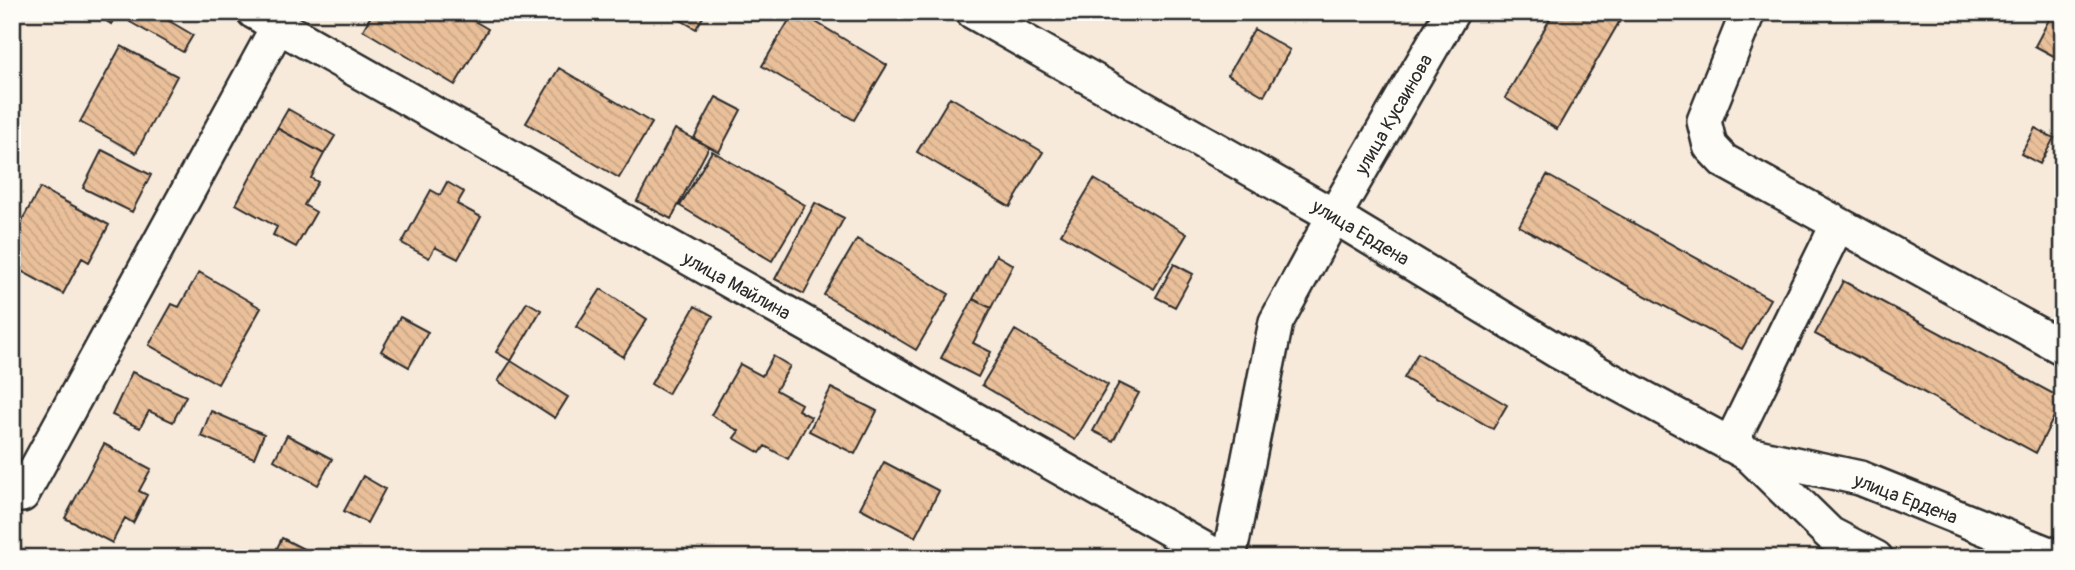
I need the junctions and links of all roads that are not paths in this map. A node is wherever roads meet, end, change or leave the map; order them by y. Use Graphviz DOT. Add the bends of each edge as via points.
graph roads {
  1 [pos="972,12"];
  2 [pos="1452,12"];
  3 [pos="1748,12"];
  4 [pos="266,19"];
  5 [pos="1334,216"];
  6 [pos="1838,224"];
  7 [pos="2063,348"];
  8 [pos="1739,450"];
  9 [pos="22,495"];
  10 [pos="1220,558"];
  11 [pos="1229,558"];
  12 [pos="1876,558"];
  13 [pos="2059,558"];
  1 -- 5 [label="street, улица Ердена"];
  2 -- 5 [label="street, улица Кусаинова"];
  3 -- 6 [label="street" via="1704,121 1710,146 1724,161"];
  4 -- 9 [label="street"];
  4 -- 10 [label="street, улица Майлина"];
  5 -- 8 [label="street, улица Ердена" via="1557,351"];
  5 -- 11 [label="street, улица Кусаинова" via="1276,322"];
  6 -- 7 [label="street"];
  6 -- 8 [label="street"];
  8 -- 12 [label="street, улица Ердена" via="1830,534"];
  8 -- 13 [label="street, улица Ердена" via="1860,478"];
}
